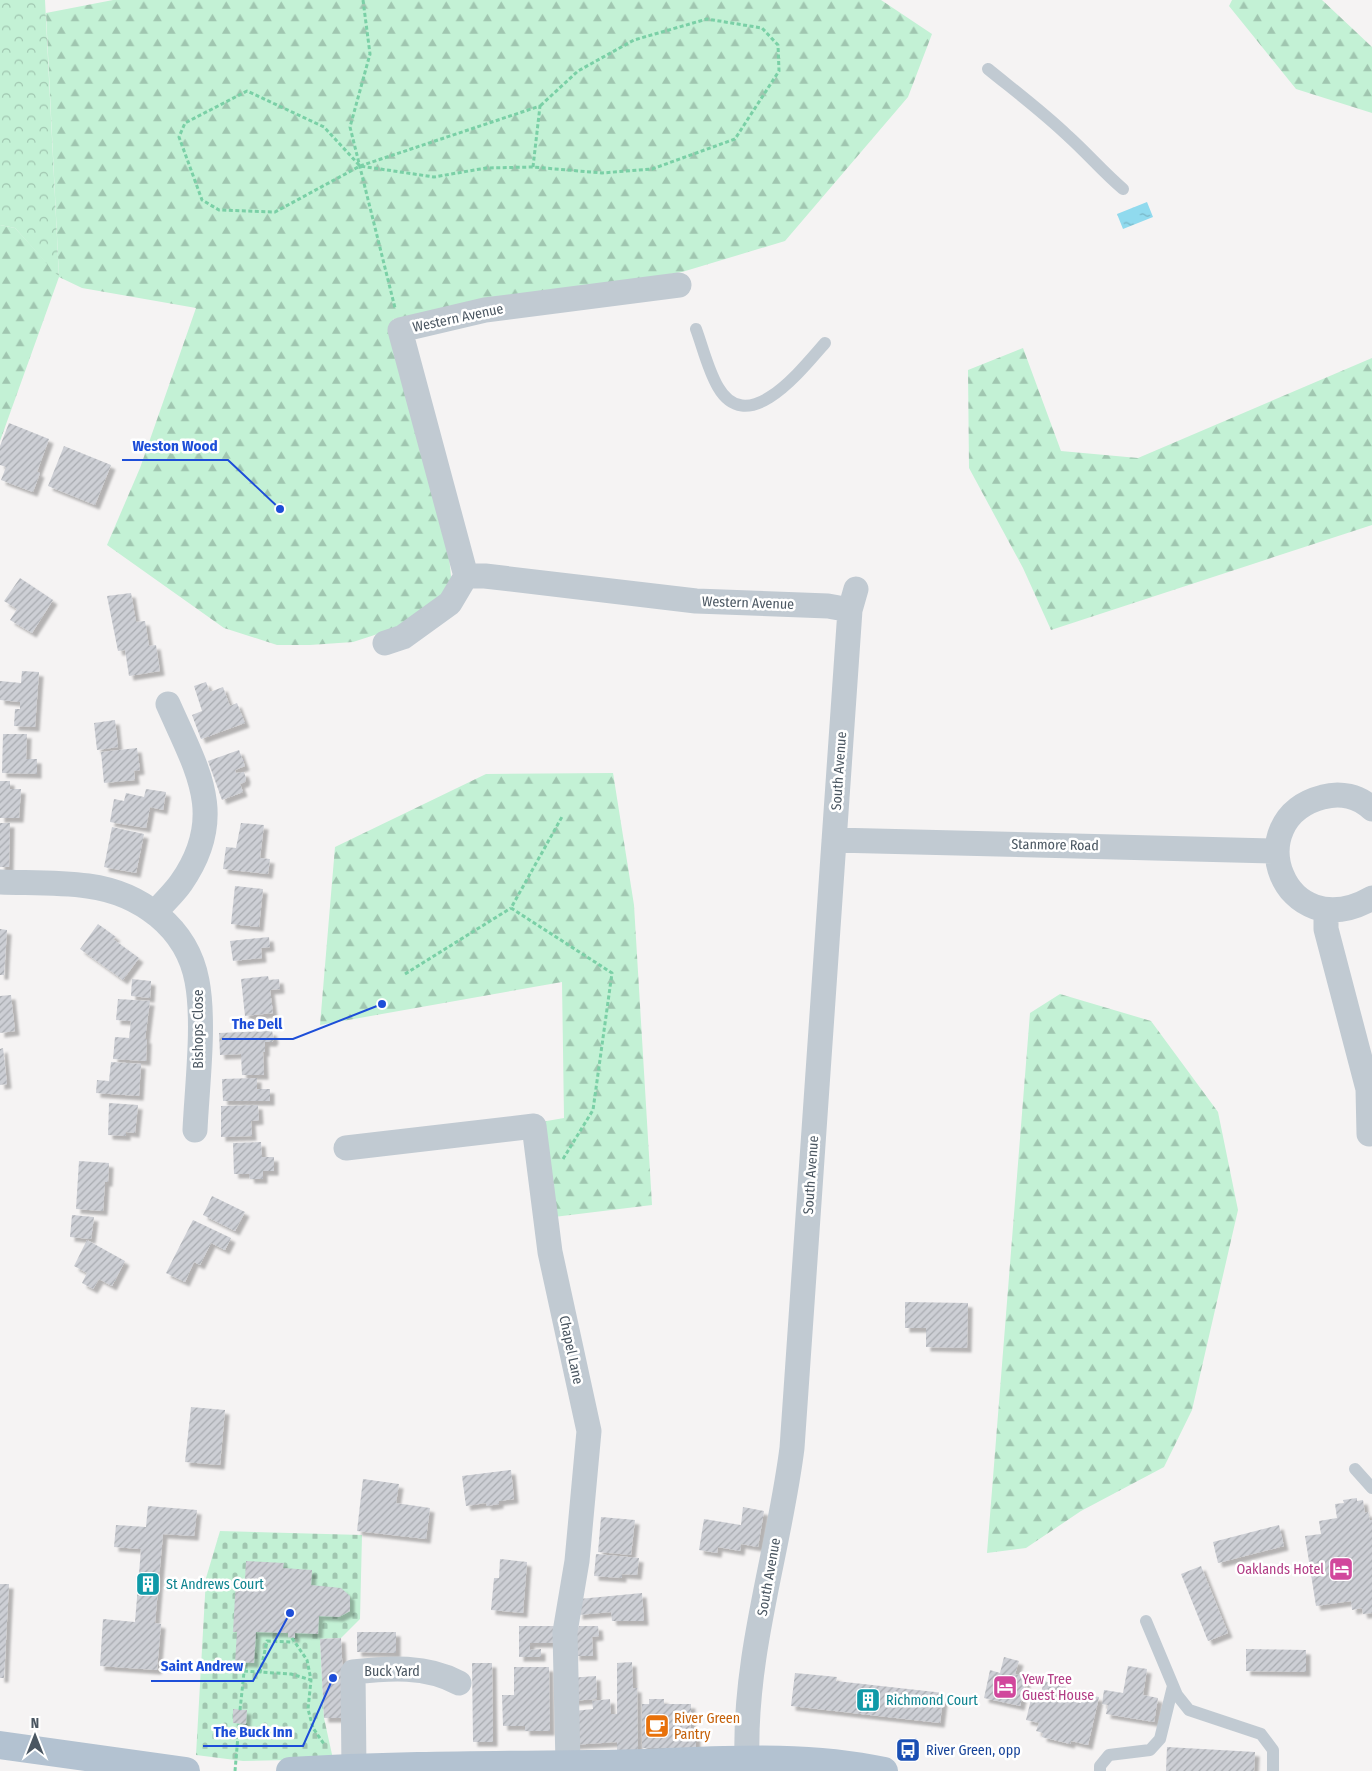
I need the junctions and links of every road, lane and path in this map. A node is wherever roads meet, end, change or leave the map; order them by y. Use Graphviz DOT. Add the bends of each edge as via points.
graph roads {
  1 [pos="364,0"];
  2 [pos="988,69"];
  3 [pos="540,106"];
  4 [pos="360,166"];
  5 [pos="533,167"];
  6 [pos="1123,189"];
  7 [pos="679,285"];
  8 [pos="696,329"];
  9 [pos="400,330"];
  10 [pos="825,344"];
  11 [pos="466,576"];
  12 [pos="853,600"];
  13 [pos="385,643"];
  14 [pos="168,704"];
  15 [pos="1372,809"];
  16 [pos="563,815"];
  17 [pos="834,840"];
  18 [pos="1276,851"];
  19 [pos="0,882"];
  20 [pos="1372,898"];
  21 [pos="511,908"];
  22 [pos="1326,910"];
  23 [pos="156,912"];
  24 [pos="404,974"];
  25 [pos="1370,1100"];
  26 [pos="195,1130"];
  27 [pos="1369,1134"];
  28 [pos="346,1148"];
  29 [pos="542,1184"];
  30 [pos="1355,1469"];
  31 [pos="1372,1488"];
  32 [pos="1146,1621"];
  33 [pos="292,1638"];
  34 [pos="294,1642"];
  35 [pos="245,1663"];
  36 [pos="244,1671"];
  37 [pos="260,1672"];
  38 [pos="311,1680"];
  39 [pos="459,1683"];
  40 [pos="1173,1686"];
  41 [pos="240,1710"];
  42 [pos="239,1724"];
  43 [pos="0,1745"];
  44 [pos="747,1758"];
  45 [pos="568,1764"];
  46 [pos="342,1769"];
  47 [pos="186,1771"];
  48 [pos="235,1771"];
  49 [pos="290,1771"];
  50 [pos="884,1771"];
  51 [pos="1100,1771"];
  52 [pos="1273,1771"];
  1 -- 4 [label="path" via="370,54 350,127"];
  2 -- 6 [label="lane" via="1069,137"];
  3 -- 4 [label="path"];
  3 -- 5 [label="path"];
  3 -- 5 [label="path" via="578,71 634,40 708,19 762,28 778,45 779,71 735,139 652,169 602,174"];
  4 -- 4 [label="path" via="275,212 219,210 202,200 180,137 185,123 247,91 324,127"];
  4 -- 5 [label="path" via="434,176 486,168"];
  4 -- 9 [label="path"];
  7 -- 9 [label="street, Western Avenue" via="485,310"];
  8 -- 10 [label="lane" via="717,387 729,402 741,407 758,404 776,392 799,373"];
  9 -- 11 [label="street, Western Avenue"];
  11 -- 12 [label="street, Western Avenue" via="696,602 828,606"];
  11 -- 13 [label="street" via="450,603 403,637"];
  12 -- 17 [label="street, South Avenue"];
  14 -- 23 [label="street" via="204,789 207,818 200,847 181,883"];
  15 -- 18 [label="street" via="1351,796 1331,795 1308,801 1291,814 1280,831"];
  16 -- 21 [label="path"];
  17 -- 18 [label="street, Stanmore Road"];
  17 -- 44 [label="street, South Avenue" via="792,1448 749,1699"];
  18 -- 22 [label="street" via="1279,871 1290,890 1310,905"];
  19 -- 23 [label="street, Bishops Close" via="88,886 126,895"];
  20 -- 22 [label="street" via="1350,909"];
  21 -- 24 [label="path"];
  21 -- 29 [label="path" via="612,973 593,1110 550,1180"];
  22 -- 25 [label="street" via="1326,929"];
  23 -- 26 [label="street, Bishops Close" via="177,934 192,960 198,982 200,1012"];
  25 -- 27 [label="street"];
  28 -- 29 [label="street, Chapel Lane" via="534,1126"];
  29 -- 45 [label="street, Chapel Lane" via="550,1252 588,1431 576,1561 565,1632"];
  30 -- 31 [label="lane"];
  32 -- 40 [label="lane"];
  33 -- 34 [label="path"];
  34 -- 37 [label="path" via="267,1641"];
  34 -- 38 [label="path" via="307,1660"];
  35 -- 36 [label="path"];
  36 -- 37 [label="path"];
  36 -- 41 [label="path"];
  37 -- 38 [label="path" via="291,1674"];
  38 -- 46 [label="path" via="308,1709 313,1728 330,1760"];
  39 -- 46 [label="street, Buck Yard" via="444,1675 420,1670 383,1668 353,1661"];
  40 -- 51 [label="lane" via="1160,1739 1150,1750 1109,1754"];
  40 -- 52 [label="lane" via="1189,1710 1261,1734 1273,1750"];
  42 -- 48 [label="path"];
  43 -- 47 [label="main road"];
  44 -- 45 [label="main road"];
  44 -- 50 [label="main road" via="816,1761"];
  45 -- 46 [label="main road"];
  46 -- 49 [label="main road"];
}
